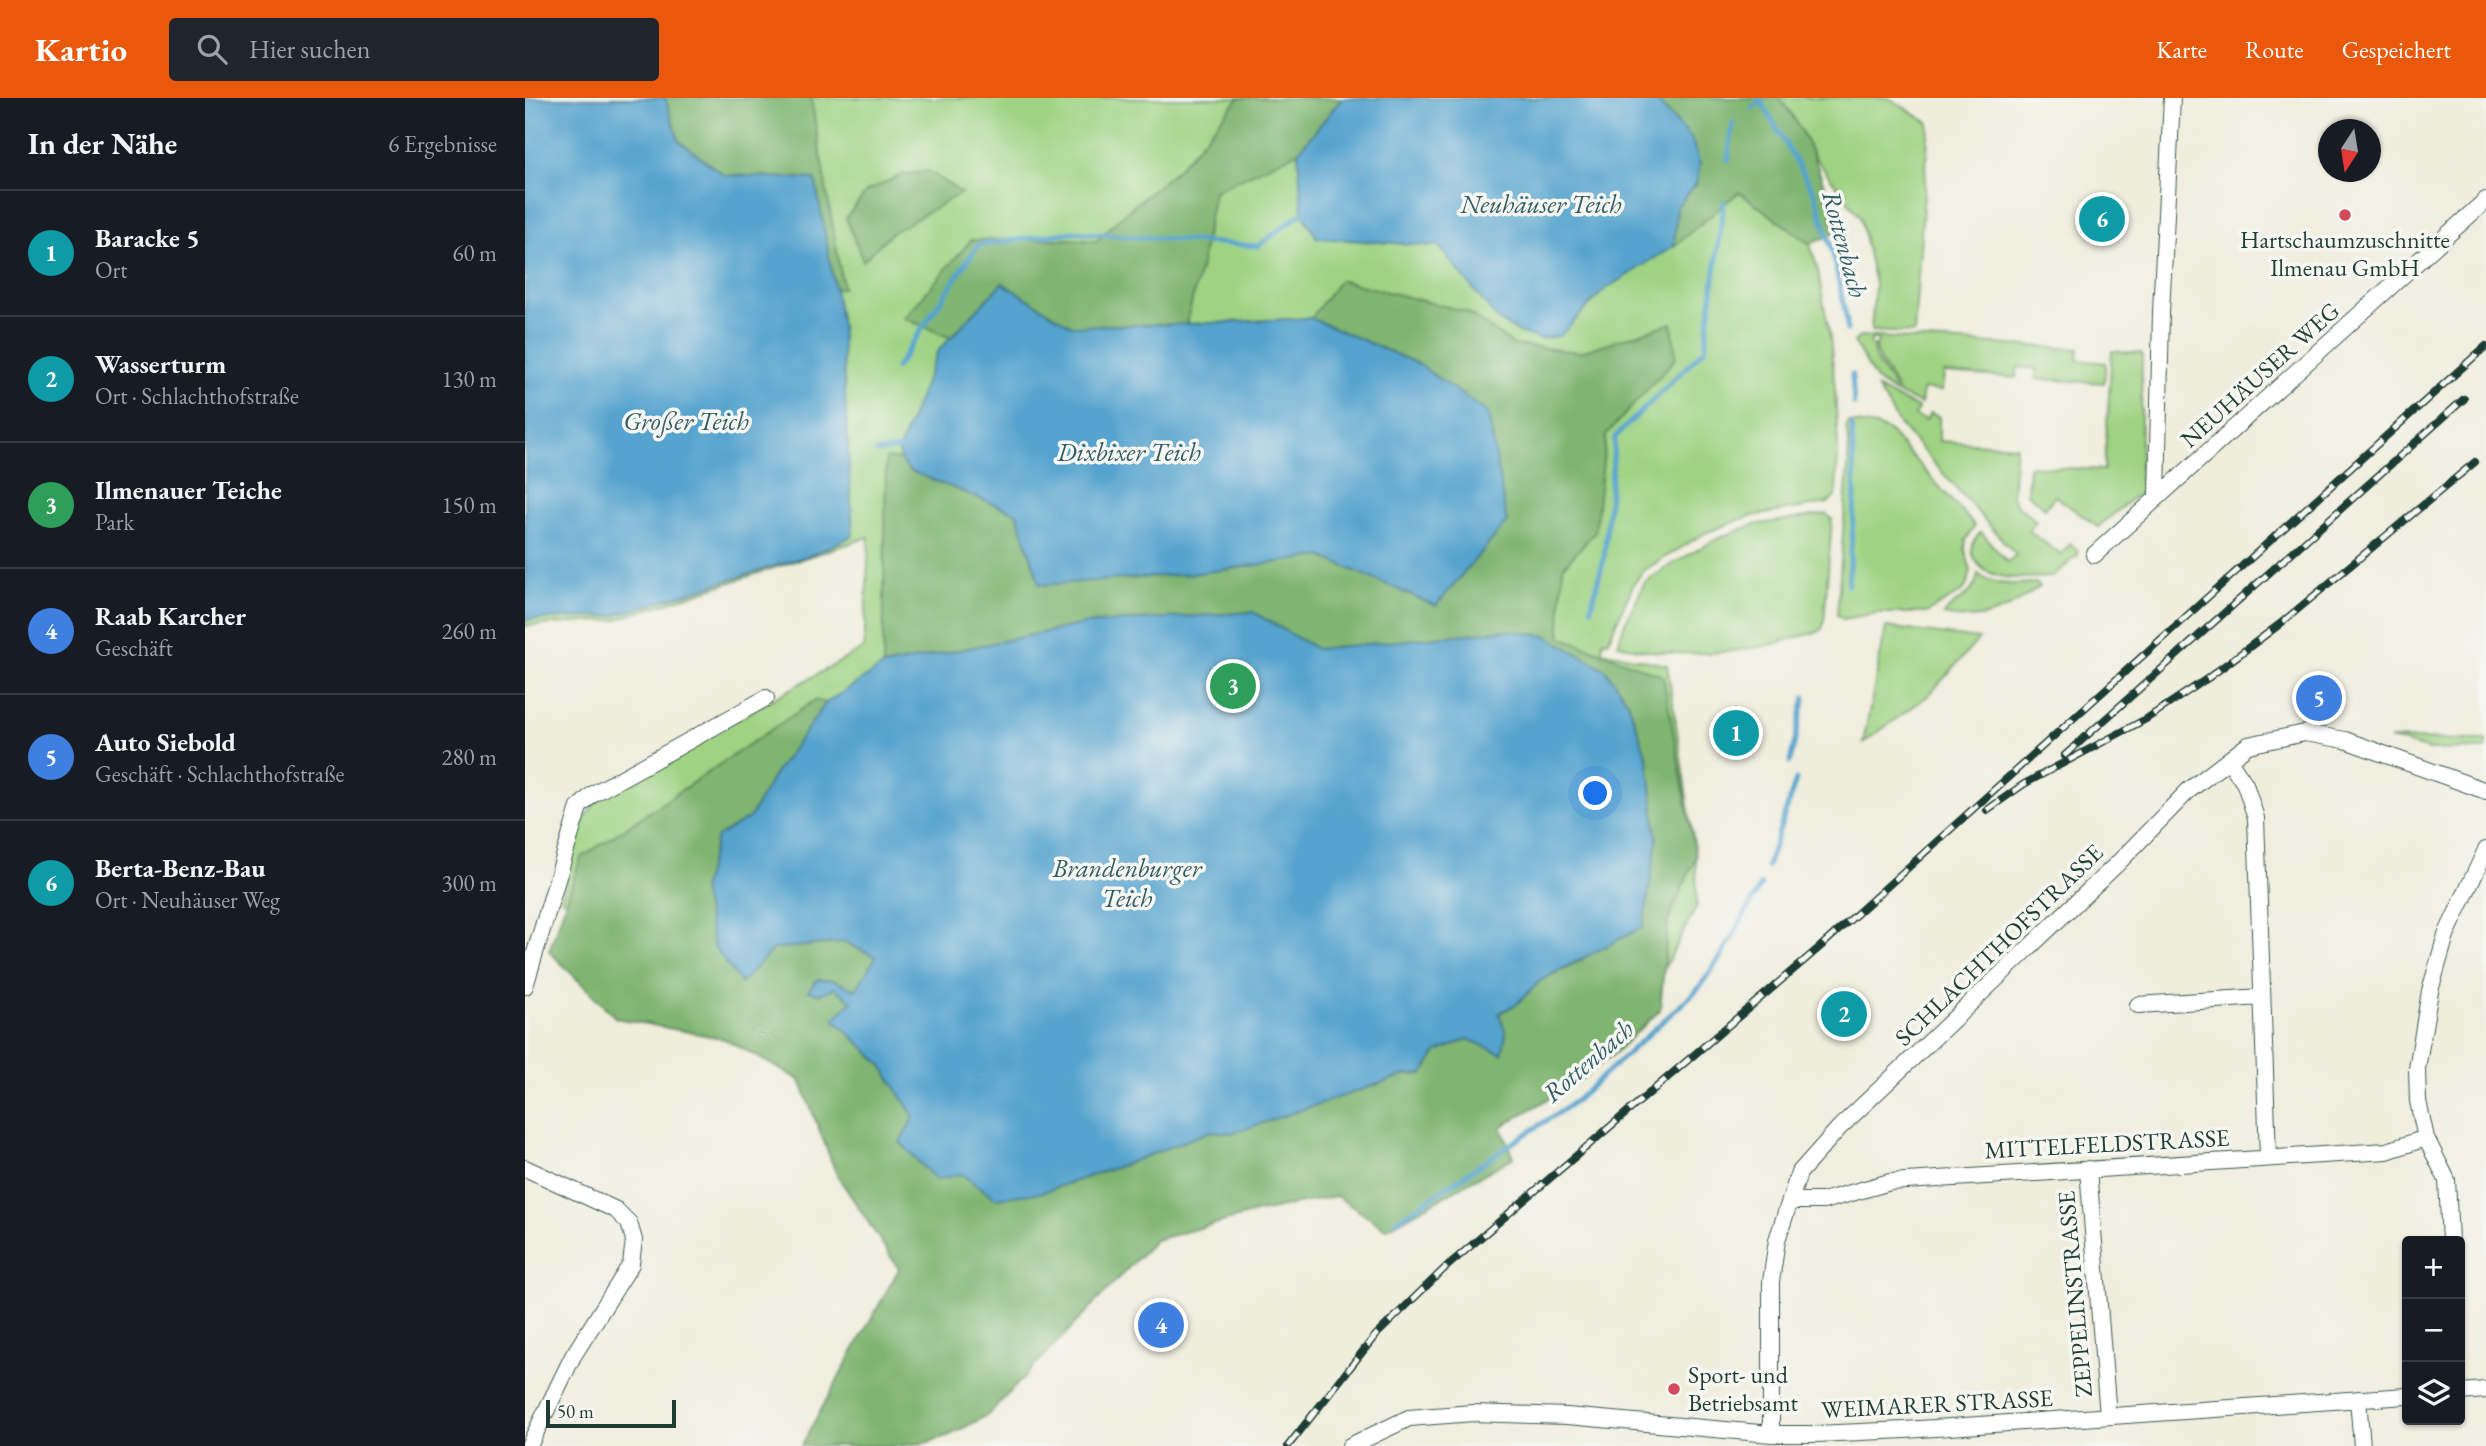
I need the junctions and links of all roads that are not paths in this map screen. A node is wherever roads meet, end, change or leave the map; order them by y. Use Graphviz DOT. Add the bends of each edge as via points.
graph roads {
  1 [pos="2172,98"];
  2 [pos="2486,200"];
  3 [pos="2157,498"];
  4 [pos="2094,555"];
  5 [pos="766,698"];
  6 [pos="2229,760"];
  7 [pos="2486,791"];
  8 [pos="2486,850"];
  9 [pos="525,986"];
  10 [pos="2262,997"];
  11 [pos="2138,1004"];
  12 [pos="2426,1138"];
  13 [pos="2269,1157"];
  14 [pos="525,1168"];
  15 [pos="2088,1169"];
  16 [pos="1790,1201"];
  17 [pos="2450,1236"];
  18 [pos="2485,1390"];
  19 [pos="2465,1392"];
  20 [pos="2402,1396"];
  21 [pos="2358,1399"];
  22 [pos="2108,1416"];
  23 [pos="1771,1434"];
  24 [pos="1907,1438"];
  25 [pos="529,1446"];
  26 [pos="1350,1446"];
  27 [pos="2362,1446"];
  1 -- 3 [label="street, NEUHÄUSER WEG"];
  2 -- 3 [label="street, NEUHÄUSER WEG"];
  3 -- 4 [label="street, NEUHÄUSER WEG"];
  5 -- 9 [label="street" via="603,788 579,807"];
  6 -- 7 [label="street, SCHLACHTHOFSTRASSE" via="2248,745 2305,733 2345,740"];
  6 -- 10 [label="street" via="2245,785 2256,818"];
  6 -- 16 [label="street, SCHLACHTHOFSTRASSE" via="2188,792 1839,1128 1799,1173"];
  8 -- 12 [label="street" via="2446,935 2430,991 2417,1069 2417,1101"];
  10 -- 11 [label="street"];
  10 -- 13 [label="street"];
  12 -- 13 [label="street, MITTELFELDSTRASSE" via="2387,1151"];
  12 -- 17 [label="street" via="2447,1180"];
  13 -- 15 [label="street, MITTELFELDSTRASSE"];
  14 -- 25 [label="street" via="617,1210 629,1223 634,1240 631,1264 573,1356"];
  15 -- 16 [label="street, MITTELFELDSTRASSE" via="1890,1182 1823,1201"];
  15 -- 22 [label="street, ZEPPELINSTRASSE"];
  16 -- 23 [label="street, SCHLACHTHOFSTRASSE" via="1777,1240 1771,1282"];
  18 -- 19 [label="street"];
  20 -- 21 [label="street, WEIMARER STRASSE"];
  21 -- 22 [label="street, WEIMARER STRASSE"];
  21 -- 27 [label="street"];
  22 -- 24 [label="street, WEIMARER STRASSE"];
  23 -- 24 [label="street, WEIMARER STRASSE"];
  23 -- 26 [label="street, WEIMARER STRASSE" via="1567,1416 1473,1413 1409,1418"];
}
